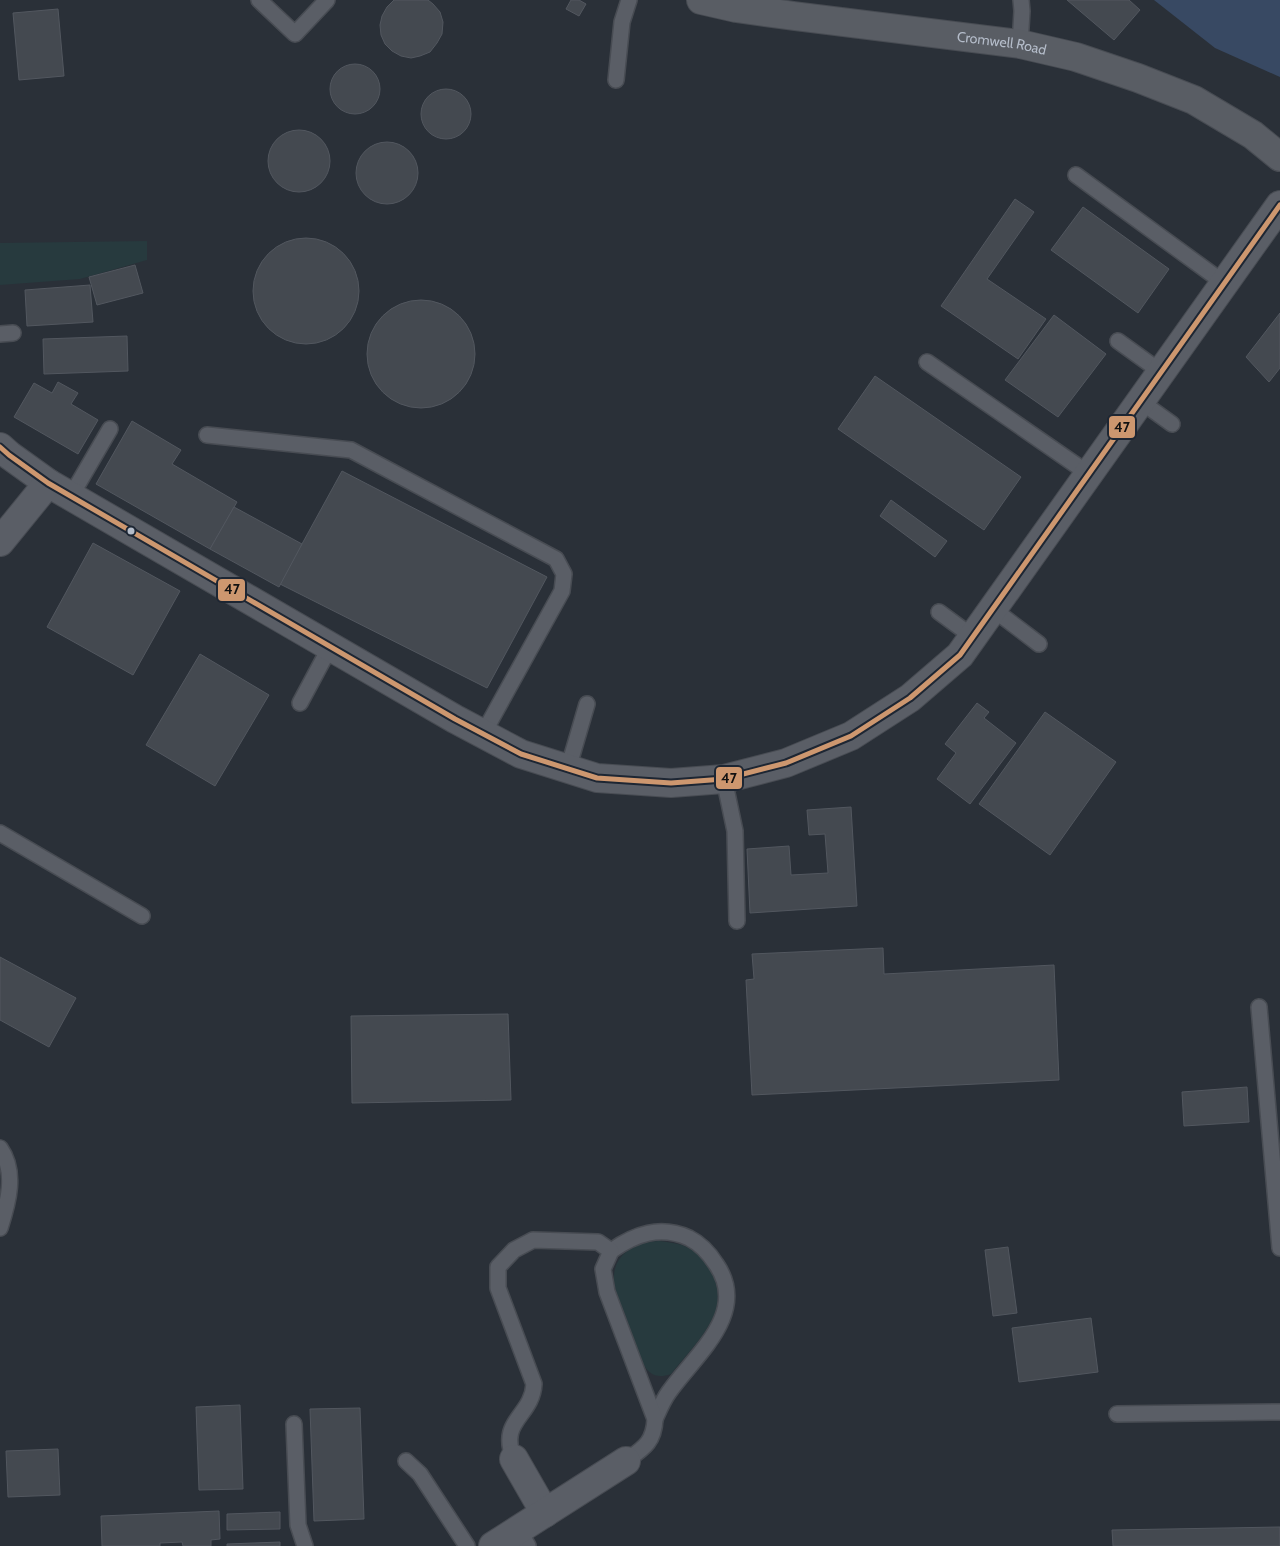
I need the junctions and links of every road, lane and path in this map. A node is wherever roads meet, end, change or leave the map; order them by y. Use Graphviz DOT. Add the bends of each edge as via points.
graph roads {
  1 [pos="259,0"];
  2 [pos="629,0"];
  3 [pos="701,0"];
  4 [pos="1021,0"];
  5 [pos="321,2"];
  6 [pos="1020,44"];
  7 [pos="616,80"];
  8 [pos="1280,157"];
  9 [pos="1076,175"];
  10 [pos="1280,205"];
  11 [pos="1224,283"];
  12 [pos="1118,341"];
  13 [pos="927,362"];
  14 [pos="1161,372"];
  15 [pos="1140,401"];
  16 [pos="1172,424"];
  17 [pos="110,429"];
  18 [pos="207,435"];
  19 [pos="0,447"];
  20 [pos="1089,474"];
  21 [pos="48,483"];
  22 [pos="71,496"];
  23 [pos="0,542"];
  24 [pos="993,609"];
  25 [pos="939,612"];
  26 [pos="973,637"];
  27 [pos="1039,644"];
  28 [pos="330,647"];
  29 [pos="300,703"];
  30 [pos="587,704"];
  31 [pos="483,734"];
  32 [pos="568,769"];
  33 [pos="724,779"];
  34 [pos="0,833"];
  35 [pos="142,916"];
  36 [pos="737,921"];
  37 [pos="1259,1006"];
  38 [pos="0,1148"];
  39 [pos="0,1228"];
  40 [pos="1280,1248"];
  41 [pos="610,1251"];
  42 [pos="1280,1412"];
  43 [pos="1117,1414"];
  44 [pos="654,1418"];
  45 [pos="294,1424"];
  46 [pos="514,1459"];
  47 [pos="406,1461"];
  48 [pos="626,1461"];
  49 [pos="545,1513"];
  50 [pos="523,1538"];
  51 [pos="305,1546"];
  52 [pos="467,1546"];
  53 [pos="493,1546"];
  1 -- 5 [label="lane" via="295,34"];
  2 -- 7 [label="lane" via="622,22"];
  3 -- 6 [label="street, Cromwell Road" via="765,12"];
  4 -- 6 [label="lane"];
  6 -- 8 [label="street, Cromwell Road" via="1076,57 1194,100 1254,135"];
  9 -- 11 [label="lane"];
  10 -- 11 [label="street"];
  11 -- 14 [label="street"];
  12 -- 14 [label="lane"];
  13 -- 20 [label="lane"];
  14 -- 15 [label="street"];
  15 -- 16 [label="lane"];
  15 -- 20 [label="street"];
  17 -- 22 [label="lane"];
  18 -- 31 [label="lane" via="351,450 556,558 564,574 562,591"];
  19 -- 21 [label="street"];
  20 -- 24 [label="street"];
  21 -- 22 [label="street"];
  21 -- 23 [label="street"];
  22 -- 28 [label="street"];
  24 -- 26 [label="street"];
  24 -- 27 [label="lane"];
  25 -- 26 [label="lane"];
  26 -- 33 [label="street" via="960,655 910,698 851,736 786,763"];
  28 -- 29 [label="lane"];
  28 -- 31 [label="street"];
  30 -- 32 [label="lane"];
  31 -- 32 [label="street" via="521,754"];
  32 -- 33 [label="street" via="597,778 670,784"];
  33 -- 36 [label="lane" via="735,831"];
  34 -- 35 [label="lane"];
  37 -- 40 [label="lane"];
  38 -- 39 [label="lane" via="10,1182 9,1201"];
  41 -- 44 [label="lane" via="603,1269 607,1292"];
  41 -- 44 [label="lane" via="646,1232 689,1238 707,1250 726,1286 727,1306 721,1324 668,1393"];
  41 -- 46 [label="lane" via="598,1242 533,1240 514,1250 498,1267 498,1288 534,1384 530,1404 514,1422 510,1436"];
  42 -- 43 [label="lane"];
  44 -- 48 [label="lane" via="654,1433 642,1450"];
  45 -- 51 [label="lane" via="298,1525"];
  46 -- 49 [label="street"];
  47 -- 52 [label="lane" via="420,1474"];
  48 -- 49 [label="street"];
  49 -- 50 [label="street"];
  50 -- 53 [label="street"];
}
